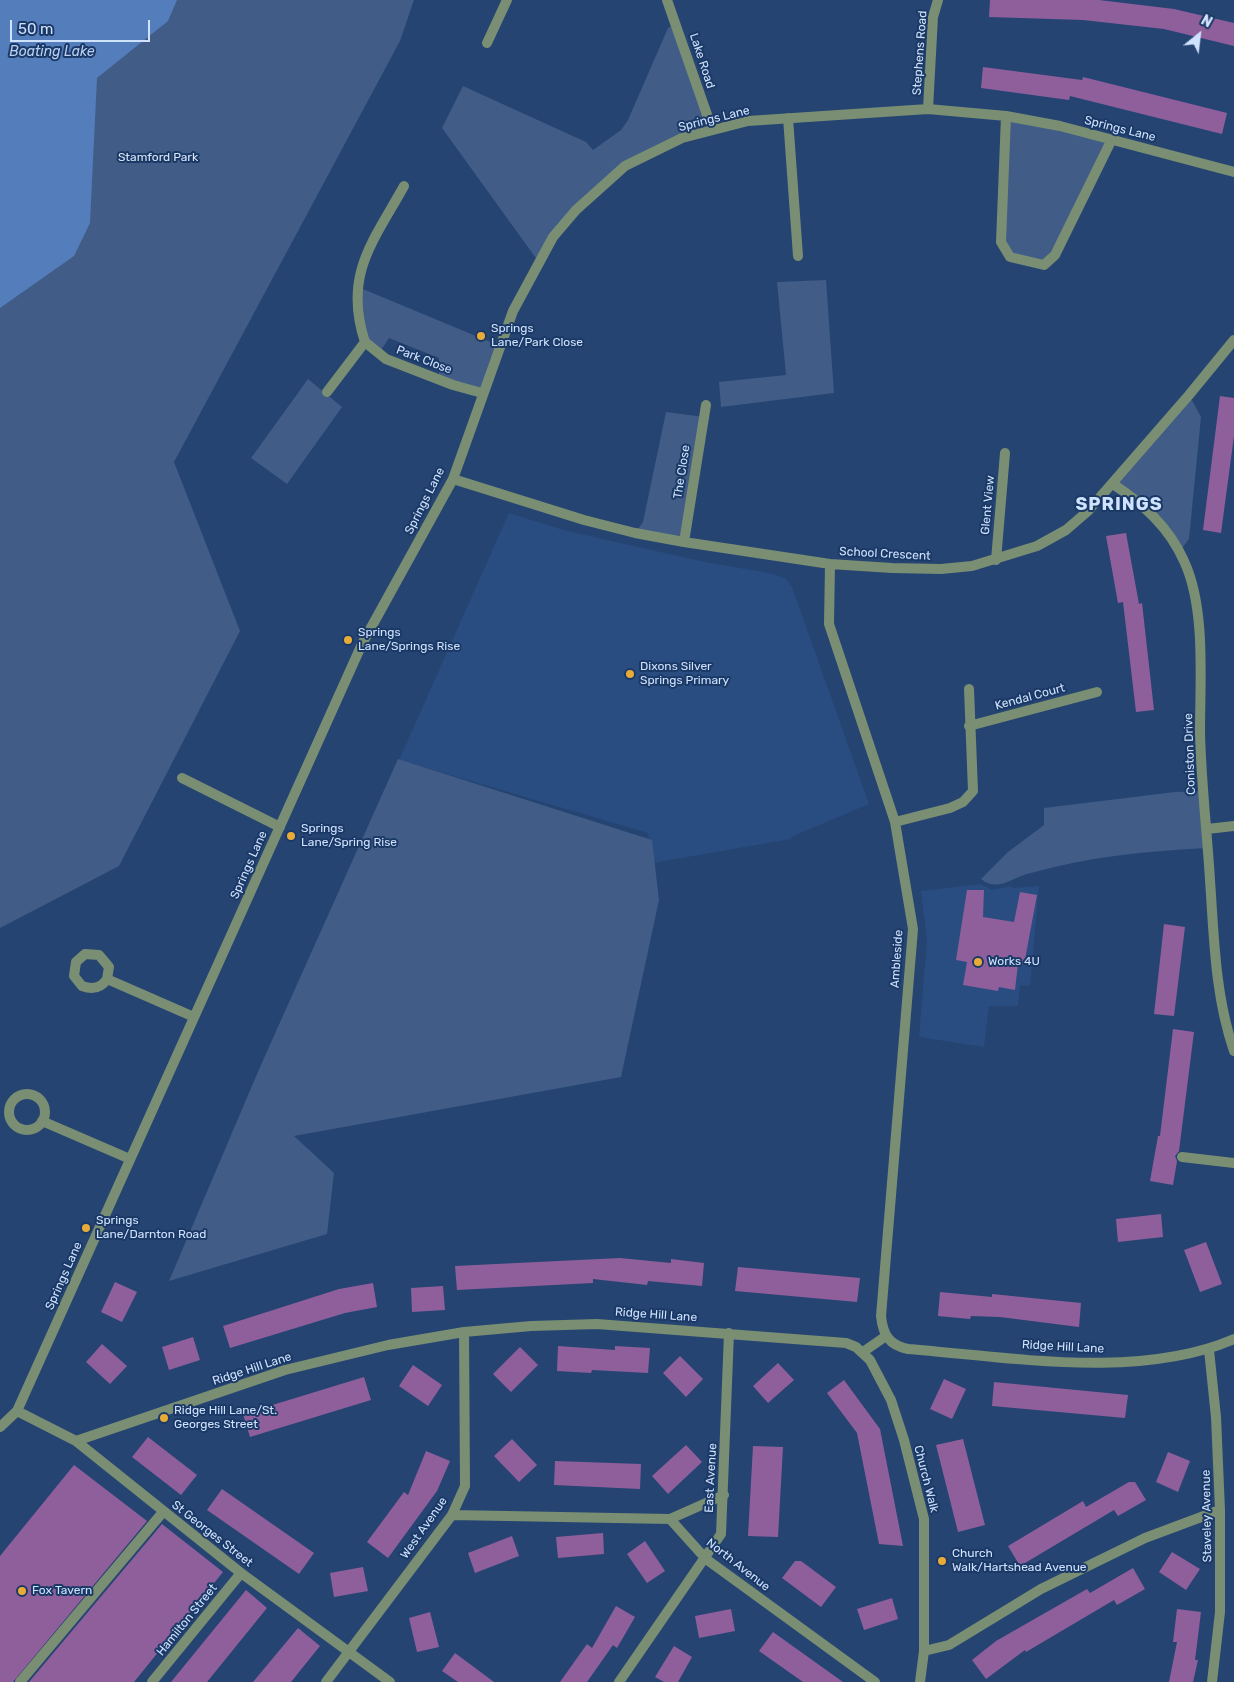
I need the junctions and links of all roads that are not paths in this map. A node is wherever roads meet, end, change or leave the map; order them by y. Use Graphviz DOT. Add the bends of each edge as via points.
graph roads {
  1 [pos="507,0"];
  2 [pos="667,0"];
  3 [pos="938,0"];
  4 [pos="487,43"];
  5 [pos="928,109"];
  6 [pos="1006,116"];
  7 [pos="788,118"];
  8 [pos="712,129"];
  9 [pos="1112,139"];
  10 [pos="1234,172"];
  11 [pos="404,186"];
  12 [pos="798,256"];
  13 [pos="1234,340"];
  14 [pos="365,342"];
  15 [pos="326,392"];
  16 [pos="482,393"];
  17 [pos="706,405"];
  18 [pos="1005,453"];
  19 [pos="452,479"];
  20 [pos="1114,484"];
  21 [pos="684,542"];
  22 [pos="996,560"];
  23 [pos="830,564"];
  24 [pos="969,689"];
  25 [pos="1097,692"];
  26 [pos="969,726"];
  27 [pos="182,778"];
  28 [pos="895,822"];
  29 [pos="1234,826"];
  30 [pos="280,827"];
  31 [pos="1207,829"];
  32 [pos="107,978"];
  33 [pos="194,1017"];
  34 [pos="1234,1051"];
  35 [pos="42,1121"];
  36 [pos="1182,1156"];
  37 [pos="130,1158"];
  38 [pos="1234,1163"];
  39 [pos="464,1332"];
  40 [pos="730,1333"];
  41 [pos="886,1336"];
  42 [pos="1234,1339"];
  43 [pos="1208,1350"];
  44 [pos="863,1352"];
  45 [pos="16,1411"];
  46 [pos="0,1428"];
  47 [pos="76,1441"];
  48 [pos="724,1494"];
  49 [pos="1220,1510"];
  50 [pos="163,1512"];
  51 [pos="452,1515"];
  52 [pos="670,1520"];
  53 [pos="706,1559"];
  54 [pos="241,1573"];
  55 [pos="349,1652"];
  56 [pos="924,1652"];
  57 [pos="20,1682"];
  58 [pos="152,1682"];
  59 [pos="326,1682"];
  60 [pos="390,1682"];
  61 [pos="619,1682"];
  62 [pos="875,1682"];
  63 [pos="920,1682"];
  64 [pos="1212,1682"];
  1 -- 4 [label="street"];
  2 -- 8 [label="street, Lake Road"];
  3 -- 5 [label="street, Stephens Road" via="933,17"];
  5 -- 6 [label="street, Springs Lane"];
  5 -- 7 [label="street, Springs Lane"];
  6 -- 9 [label="street, Springs Lane"];
  6 -- 9 [label="street" via="1001,242 1010,256 1044,265 1055,256"];
  7 -- 8 [label="street, Springs Lane"];
  7 -- 12 [label="street"];
  8 -- 16 [label="street, Springs Lane" via="682,138 625,166 598,189 553,237 513,311"];
  9 -- 10 [label="street, Springs Lane"];
  11 -- 14 [label="street" via="362,261 356,304"];
  13 -- 20 [label="street, School Crescent"];
  14 -- 15 [label="street"];
  14 -- 16 [label="street, Park Close" via="386,359"];
  16 -- 19 [label="street, Springs Lane"];
  17 -- 21 [label="street, The Close"];
  18 -- 22 [label="street, Glent View"];
  19 -- 21 [label="street, School Crescent" via="584,520"];
  19 -- 30 [label="street, Springs Lane" via="362,644"];
  20 -- 22 [label="street, School Crescent" via="1066,530 1037,546"];
  20 -- 31 [label="street, Coniston Drive" via="1140,502 1174,542 1196,597"];
  21 -- 23 [label="street, School Crescent"];
  22 -- 23 [label="street, School Crescent" via="941,569"];
  23 -- 28 [label="street, Ambleside" via="829,624"];
  24 -- 26 [label="street"];
  25 -- 26 [label="street, Kendal Court"];
  26 -- 28 [label="street" via="973,790 963,802 950,808"];
  27 -- 30 [label="street"];
  28 -- 41 [label="street, Ambleside" via="913,929 881,1316"];
  29 -- 31 [label="street"];
  30 -- 33 [label="street, Springs Lane"];
  31 -- 34 [label="street, Coniston Drive" via="1217,969 1224,1021"];
  32 -- 33 [label="street"];
  33 -- 37 [label="street, Springs Lane"];
  35 -- 37 [label="street"];
  36 -- 38 [label="street"];
  37 -- 45 [label="street, Springs Lane"];
  39 -- 40 [label="street, Ridge Hill Lane" via="597,1324"];
  39 -- 47 [label="street, Ridge Hill Lane" via="388,1345 285,1370"];
  39 -- 51 [label="street, West Avenue" via="465,1486"];
  40 -- 44 [label="street, Ridge Hill Lane" via="837,1342"];
  40 -- 48 [label="street, East Avenue"];
  41 -- 43 [label="street, Ridge Hill Lane" via="896,1346 908,1349 1099,1364"];
  41 -- 44 [label="street"];
  42 -- 43 [label="street, Ridge Hill Lane"];
  43 -- 49 [label="street, Staveley Avenue" via="1216,1417"];
  44 -- 56 [label="street, Church Walk" via="878,1372 891,1400 924,1518"];
  45 -- 46 [label="street, Springs Lane"];
  45 -- 47 [label="street, St Georges Street"];
  47 -- 50 [label="street, St Georges Street"];
  48 -- 52 [label="street"];
  48 -- 53 [label="street, East Avenue" via="721,1534"];
  49 -- 56 [label="street" via="1145,1538 1041,1589 950,1645"];
  49 -- 64 [label="street, Staveley Avenue" via="1220,1612"];
  50 -- 54 [label="street, St Georges Street"];
  50 -- 57 [label="street"];
  51 -- 52 [label="street"];
  51 -- 55 [label="street, West Avenue"];
  52 -- 53 [label="street, North Avenue"];
  53 -- 61 [label="street, East Avenue"];
  53 -- 62 [label="street, North Avenue"];
  54 -- 55 [label="street, St Georges Street"];
  54 -- 58 [label="street, Hamilton Street"];
  55 -- 59 [label="street, West Avenue"];
  55 -- 60 [label="street, St Georges Street"];
  56 -- 63 [label="street, Church Walk"];
}
